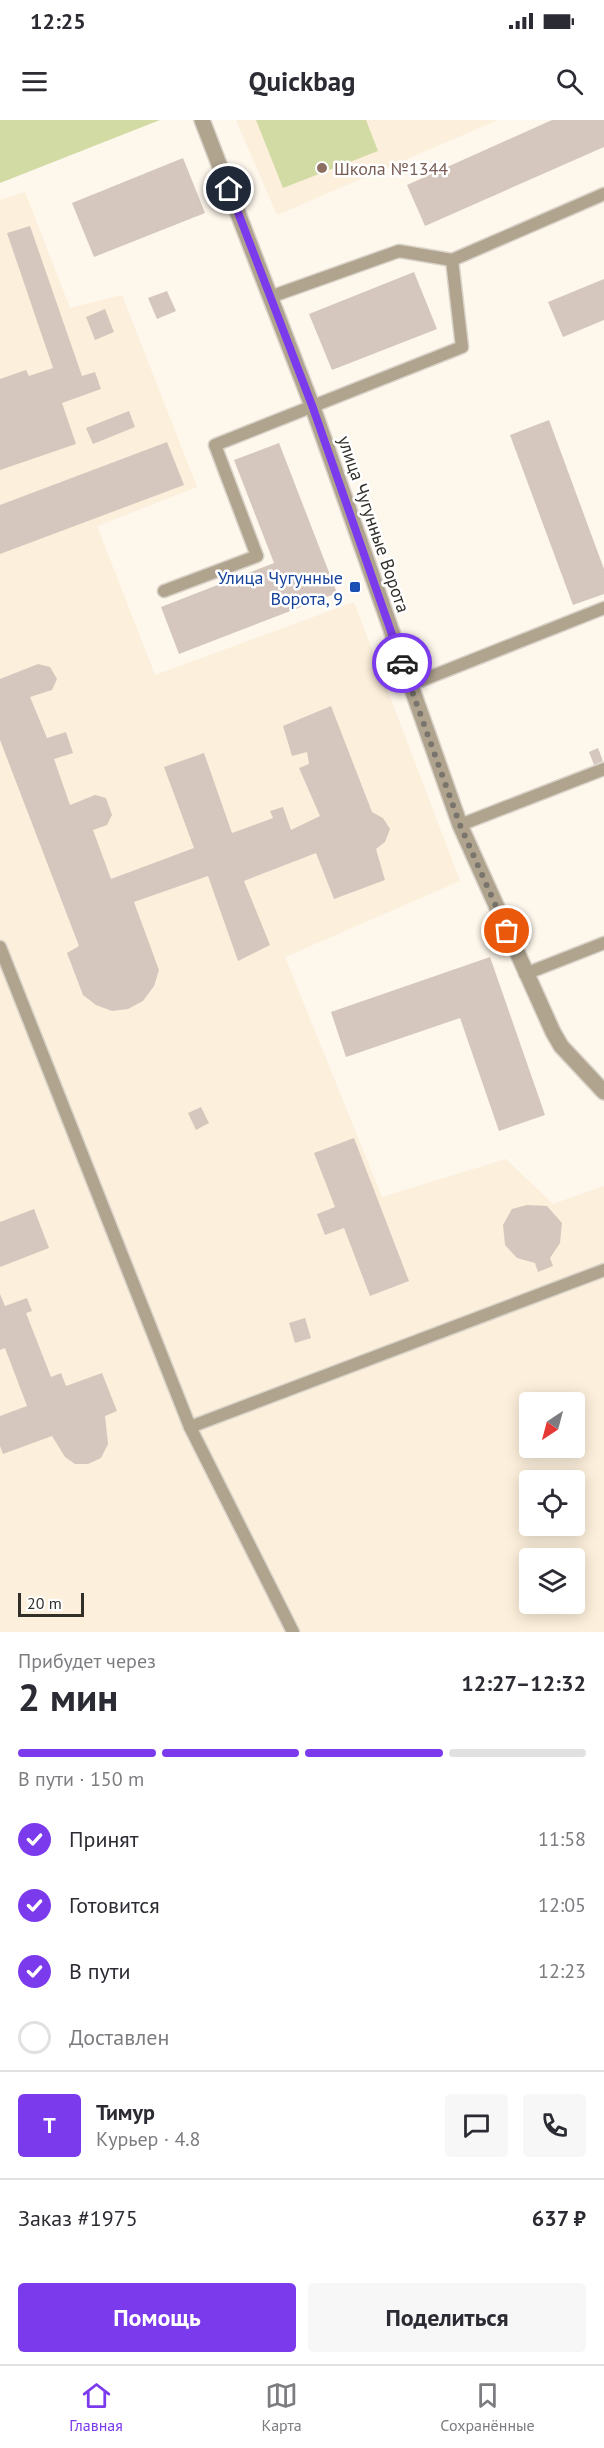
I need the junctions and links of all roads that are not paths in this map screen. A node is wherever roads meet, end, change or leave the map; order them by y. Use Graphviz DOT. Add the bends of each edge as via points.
graph roads {
  1 [pos="202,120"];
  2 [pos="604,194"];
  3 [pos="452,260"];
  4 [pos="270,297"];
  5 [pos="313,408"];
  6 [pos="164,591"];
  7 [pos="604,608"];
  8 [pos="410,685"];
  9 [pos="604,770"];
  10 [pos="460,825"];
  11 [pos="604,943"];
  12 [pos="0,946"];
  13 [pos="525,974"];
  14 [pos="604,1092"];
  15 [pos="604,1270"];
  16 [pos="190,1426"];
  17 [pos="293,1632"];
  1 -- 4 [label="street, улица Чугунные Ворота"];
  2 -- 3 [label="lane"];
  3 -- 4 [label="lane" via="399,251"];
  3 -- 5 [label="lane" via="462,347"];
  4 -- 5 [label="street, улица Чугунные Ворота"];
  5 -- 6 [label="lane" via="215,445 256,556"];
  5 -- 8 [label="street, улица Чугунные Ворота"];
  7 -- 8 [label="lane"];
  8 -- 10 [label="street, улица Чугунные Ворота"];
  9 -- 10 [label="lane"];
  10 -- 13 [label="street, улица Чугунные Ворота"];
  11 -- 13 [label="lane"];
  12 -- 16 [label="lane"];
  13 -- 14 [label="street, улица Чугунные Ворота" via="561,1046"];
  15 -- 16 [label="lane"];
  16 -- 17 [label="lane"];
}
